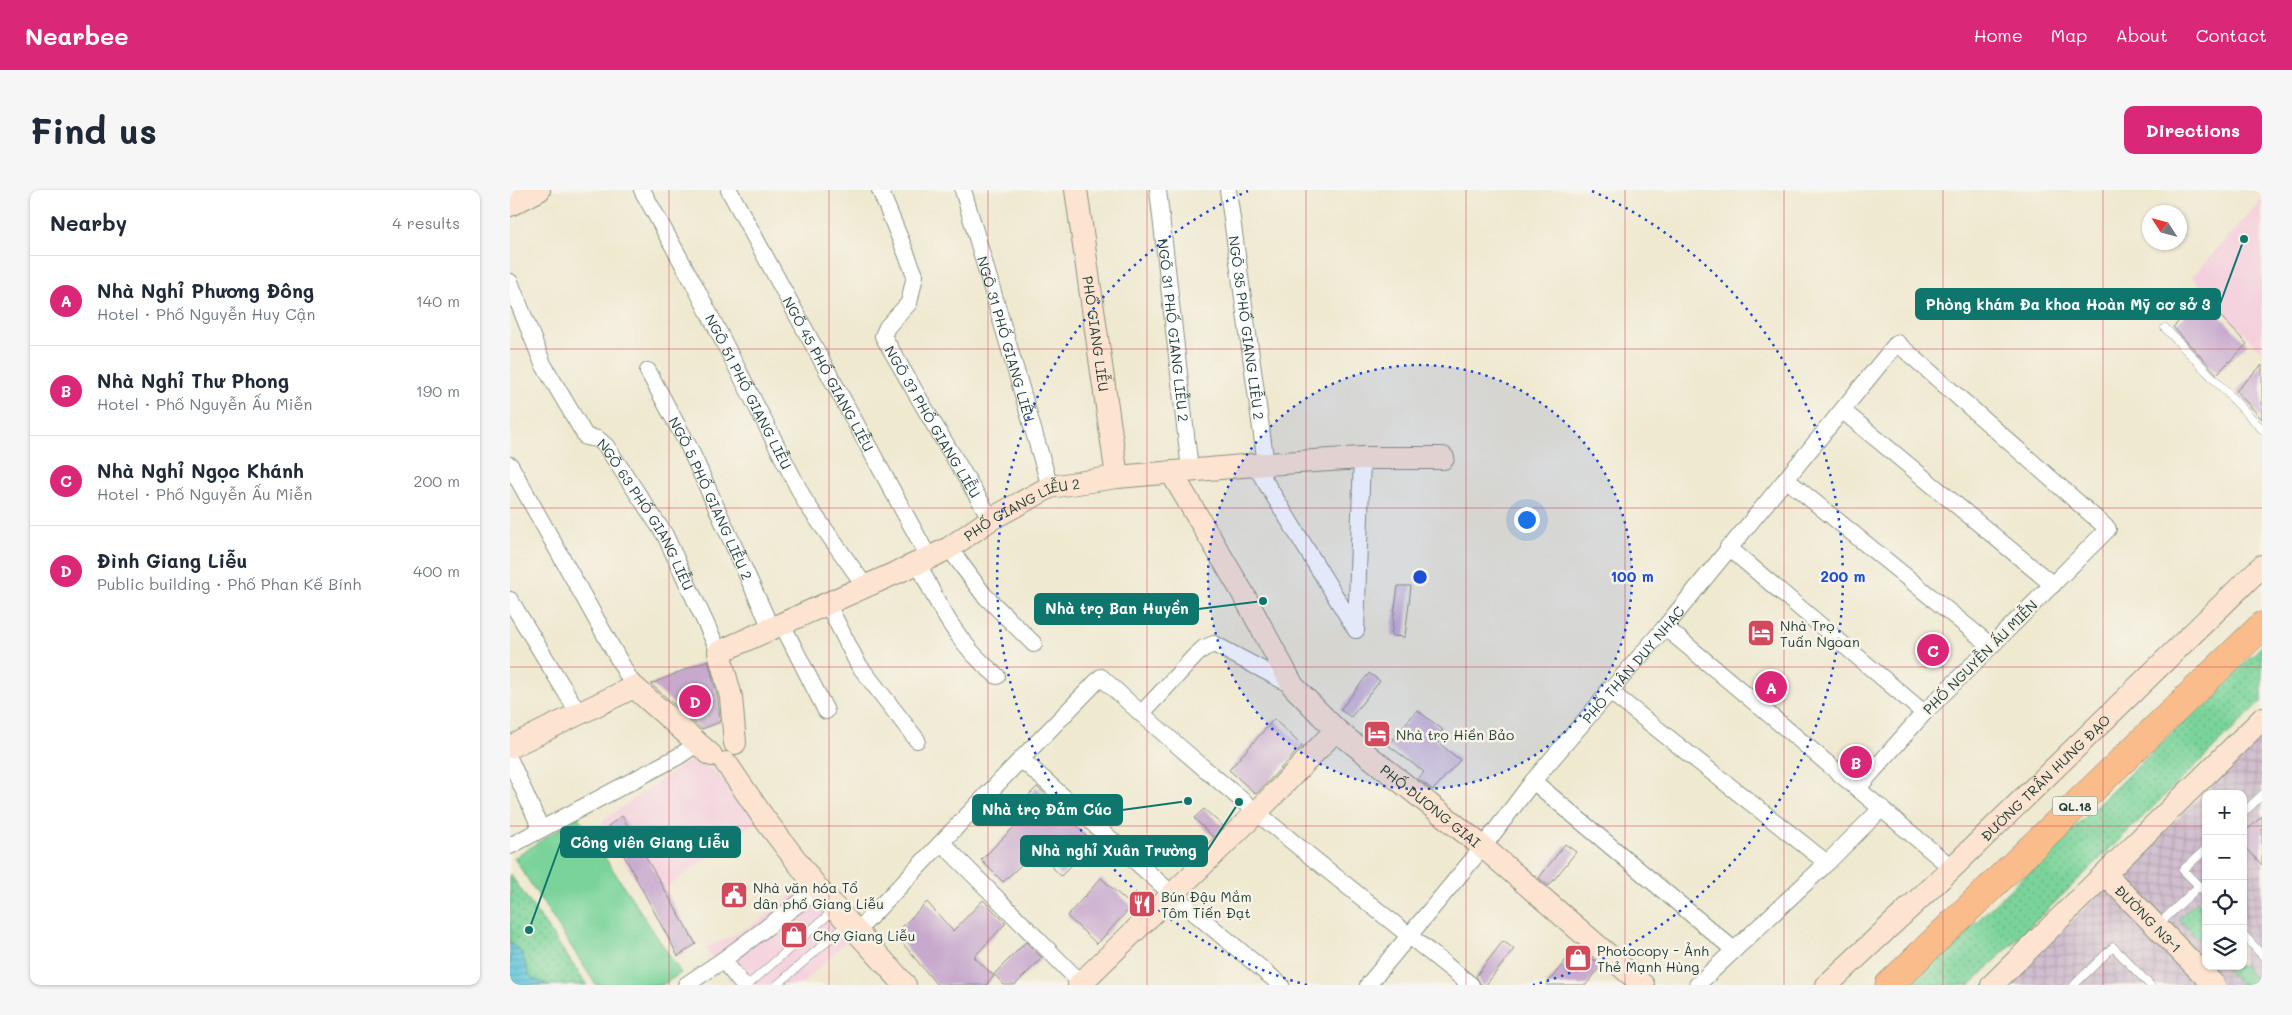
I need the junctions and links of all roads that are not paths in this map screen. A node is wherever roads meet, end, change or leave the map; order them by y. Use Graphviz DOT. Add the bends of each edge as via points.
graph roads {
  1 [pos="539,190"];
  2 [pos="642,190"];
  3 [pos="729,190"];
  4 [pos="880,190"];
  5 [pos="963,190"];
  6 [pos="1076,190"];
  7 [pos="1158,190"];
  8 [pos="1228,190"];
  9 [pos="510,205"];
  10 [pos="510,282"];
  11 [pos="2165,328"];
  12 [pos="648,372"];
  13 [pos="1843,410"];
  14 [pos="2262,429"];
  15 [pos="1362,458"];
  16 [pos="1443,458"];
  17 [pos="510,464"];
  18 [pos="1261,464"];
  19 [pos="1180,471"];
  20 [pos="1117,477"];
  21 [pos="1786,479"];
  22 [pos="1050,487"];
  23 [pos="992,519"];
  24 [pos="2108,529"];
  25 [pos="1728,547"];
  26 [pos="932,556"];
  27 [pos="2262,566"];
  28 [pos="2053,585"];
  29 [pos="865,586"];
  30 [pos="510,600"];
  31 [pos="827,603"];
  32 [pos="776,626"];
  33 [pos="1665,626"];
  34 [pos="2262,626"];
  35 [pos="1034,644"];
  36 [pos="1990,645"];
  37 [pos="719,652"];
  38 [pos="997,676"];
  39 [pos="1294,686"];
  40 [pos="634,687"];
  41 [pos="1608,690"];
  42 [pos="826,711"];
  43 [pos="1924,713"];
  44 [pos="579,714"];
  45 [pos="1141,714"];
  46 [pos="2262,719"];
  47 [pos="1336,730"];
  48 [pos="917,740"];
  49 [pos="510,747"];
  50 [pos="718,751"];
  51 [pos="1020,759"];
  52 [pos="510,760"];
  53 [pos="1533,780"];
  54 [pos="1858,788"];
  55 [pos="2262,795"];
  56 [pos="1882,808"];
  57 [pos="2247,809"];
  58 [pos="1257,812"];
  59 [pos="541,829"];
  60 [pos="942,843"];
  61 [pos="510,846"];
  62 [pos="1483,847"];
  63 [pos="2202,852"];
  64 [pos="1827,863"];
  65 [pos="1952,868"];
  66 [pos="2105,874"];
  67 [pos="2199,886"];
  68 [pos="818,889"];
  69 [pos="2202,889"];
  70 [pos="1172,894"];
  71 [pos="847,921"];
  72 [pos="2156,926"];
  73 [pos="1409,936"];
  74 [pos="2247,938"];
  75 [pos="1734,950"];
  76 [pos="2262,954"];
  77 [pos="723,960"];
  78 [pos="1080,984"];
  79 [pos="1370,984"];
  80 [pos="686,985"];
  81 [pos="743,985"];
  82 [pos="748,985"];
  83 [pos="777,985"];
  84 [pos="905,985"];
  85 [pos="1281,985"];
  86 [pos="1471,985"];
  87 [pos="1642,985"];
  88 [pos="1697,985"];
  89 [pos="1827,985"];
  90 [pos="1888,985"];
  91 [pos="1992,985"];
  92 [pos="2074,985"];
  93 [pos="2150,985"];
  94 [pos="2214,985"];
  1 -- 9 [label="main road"];
  2 -- 29 [label="street, NGÕ 51 PHỐ GIANG LIỄU" via="806,503"];
  3 -- 26 [label="street, NGÕ 45 PHỐ GIANG LIỄU"];
  4 -- 23 [label="street, NGÕ 37 PHỐ GIANG LIỄU" via="915,275 909,303 883,336"];
  5 -- 22 [label="street, NGÕ 31 PHỐ GIANG LIỄU"];
  6 -- 20 [label="main road, PHỐ GIANG LIỄU"];
  7 -- 19 [label="street, NGÕ 31 PHỐ GIANG LIỄU 2"];
  8 -- 18 [label="street, NGÕ 35 PHỐ GIANG LIỄU 2"];
  10 -- 37 [label="street, NGÕ 63 PHỐ GIANG LIỄU" via="547,372 586,437 598,439 606,446 665,535"];
  11 -- 14 [label="lane"];
  12 -- 32 [label="street, NGÕ 5 PHỐ GIANG LIỄU 2" via="689,447"];
  13 -- 21 [label="street, PHỐ THÂN DUY NHẠC"];
  13 -- 24 [label="street, PHỐ THÂN DUY NHẠC" via="1897,343"];
  13 -- 28 [label="street"];
  15 -- 16 [label="main road, PHỐ GIANG LIỄU 2"];
  15 -- 18 [label="main road, PHỐ GIANG LIỄU 2"];
  15 -- 18 [label="street" via="1356,630"];
  17 -- 40 [label="street"];
  18 -- 19 [label="main road, PHỐ GIANG LIỄU 2"];
  19 -- 20 [label="main road, PHỐ GIANG LIỄU 2"];
  19 -- 39 [label="main road, PHỐ DƯƠNG GIAI"];
  20 -- 22 [label="main road, PHỐ GIANG LIỄU 2"];
  21 -- 25 [label="street, PHỐ THÂN DUY NHẠC"];
  21 -- 36 [label="street"];
  22 -- 23 [label="main road, PHỐ GIANG LIỄU 2"];
  23 -- 26 [label="main road, PHỐ GIANG LIỄU 2"];
  24 -- 28 [label="street, PHỐ NGUYỄN ẤU MIỄN"];
  25 -- 33 [label="street, PHỐ THÂN DUY NHẠC"];
  25 -- 43 [label="street"];
  26 -- 29 [label="main road, PHỐ GIANG LIỄU 2"];
  26 -- 35 [label="street" via="984,595"];
  26 -- 38 [label="street" via="942,612 960,639"];
  27 -- 65 [label="main road, ĐƯỜNG TRẦN HƯNG ĐẠO"];
  28 -- 36 [label="street, PHỐ NGUYỄN ẤU MIỄN"];
  29 -- 31 [label="main road, PHỐ GIANG LIỄU 2"];
  30 -- 44 [label="street"];
  31 -- 32 [label="main road, PHỐ GIANG LIỄU 2"];
  31 -- 48 [label="street" via="858,664"];
  32 -- 37 [label="main road, PHỐ GIANG LIỄU 2"];
  32 -- 42 [label="street, NGÕ 5 PHỐ GIANG LIỄU 2"];
  33 -- 41 [label="street, PHỐ THÂN DUY NHẠC"];
  33 -- 54 [label="street"];
  34 -- 90 [label="highway, QL.18"];
  36 -- 43 [label="street, PHỐ NGUYỄN ẤU MIỄN"];
  37 -- 50 [label="main road" via="731,697"];
  39 -- 45 [label="street" via="1214,644 1195,656"];
  39 -- 47 [label="main road, PHỐ DƯƠNG GIAI"];
  40 -- 44 [label="main road"];
  40 -- 50 [label="main road"];
  41 -- 53 [label="street, PHỐ THÂN DUY NHẠC"];
  41 -- 64 [label="street"];
  43 -- 54 [label="street, PHỐ NGUYỄN ẤU MIỄN"];
  44 -- 49 [label="main road"];
  45 -- 51 [label="street" via="1101,677"];
  45 -- 58 [label="street"];
  46 -- 66 [label="main road"];
  47 -- 58 [label="main road"];
  47 -- 62 [label="main road, PHỐ DƯƠNG GIAI"];
  50 -- 59 [label="street" via="679,756"];
  50 -- 68 [label="main road"];
  51 -- 60 [label="street"];
  51 -- 70 [label="street"];
  52 -- 59 [label="street"];
  53 -- 62 [label="street, PHỐ THÂN DUY NHẠC"];
  53 -- 75 [label="street"];
  54 -- 56 [label="street"];
  55 -- 57 [label="lane"];
  56 -- 64 [label="street"];
  56 -- 65 [label="street"];
  58 -- 70 [label="main road"];
  58 -- 73 [label="street"];
  59 -- 61 [label="street"];
  60 -- 71 [label="street"];
  60 -- 78 [label="street"];
  62 -- 73 [label="street, PHỐ THÂN DUY NHẠC"];
  62 -- 87 [label="main road, PHỐ DƯƠNG GIAI"];
  63 -- 67 [label="lane" via="2183,870"];
  64 -- 75 [label="street"];
  65 -- 89 [label="main road, ĐƯỜNG TRẦN HƯNG ĐẠO"];
  66 -- 72 [label="main road, ĐƯỜNG N3-1"];
  66 -- 91 [label="main road"];
  67 -- 69 [label="lane"];
  67 -- 72 [label="lane"];
  68 -- 71 [label="main road"];
  68 -- 77 [label="street"];
  70 -- 78 [label="main road"];
  70 -- 85 [label="street"];
  71 -- 82 [label="lane"];
  71 -- 83 [label="lane"];
  71 -- 84 [label="main road"];
  72 -- 94 [label="main road, ĐƯỜNG N3-1"];
  73 -- 79 [label="street, PHỐ THÂN DUY NHẠC"];
  73 -- 86 [label="street"];
  74 -- 76 [label="lane"];
  75 -- 88 [label="street"];
  77 -- 80 [label="street"];
  77 -- 81 [label="street"];
  92 -- 93 [label="lane" via="2113,947"];
}
